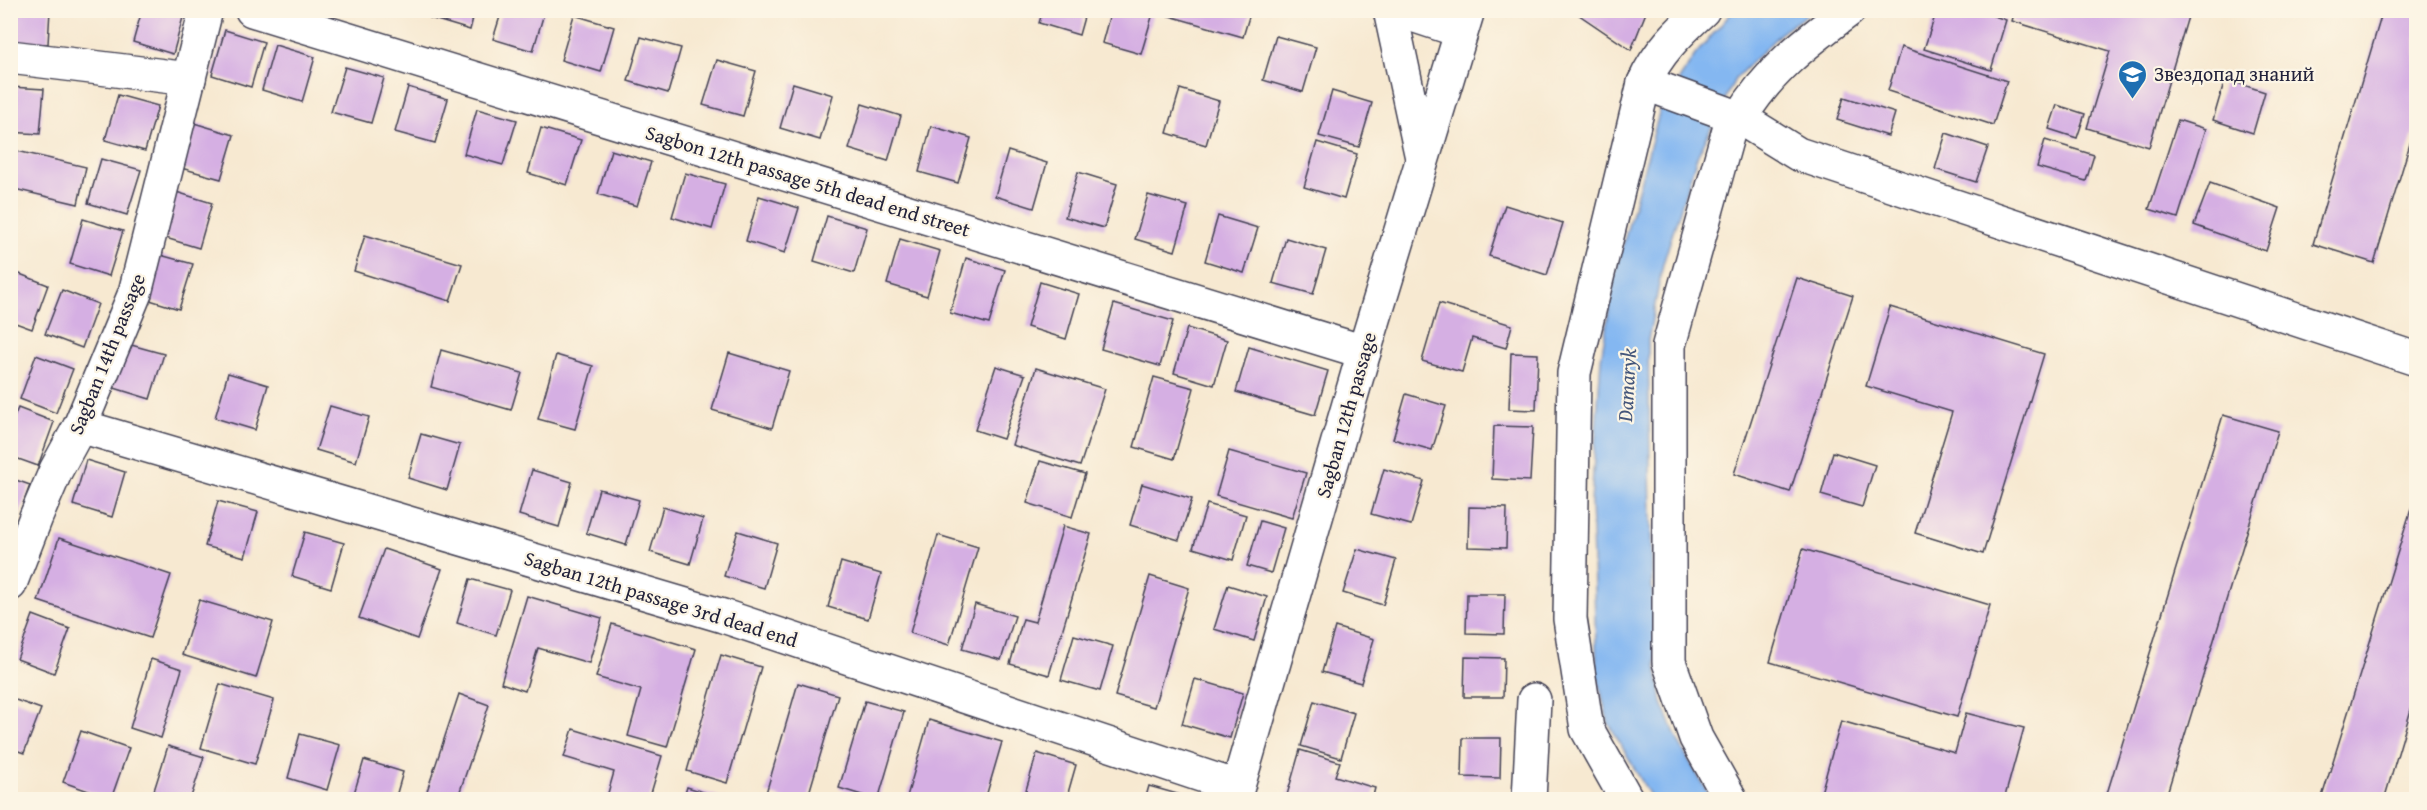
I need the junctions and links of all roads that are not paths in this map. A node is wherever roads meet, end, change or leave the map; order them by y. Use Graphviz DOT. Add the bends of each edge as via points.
graph roads {
  1 [pos="206,10"];
  2 [pos="252,10"];
  3 [pos="1390,10"];
  4 [pos="1397,10"];
  5 [pos="1703,10"];
  6 [pos="1849,10"];
  7 [pos="1465,21"];
  8 [pos="10,57"];
  9 [pos="189,79"];
  10 [pos="1644,83"];
  11 [pos="1736,117"];
  12 [pos="1423,159"];
  13 [pos="1364,352"];
  14 [pos="2416,359"];
  15 [pos="80,426"];
  16 [pos="10,584"];
  17 [pos="1534,700"];
  18 [pos="1235,793"];
  19 [pos="1529,800"];
  20 [pos="1627,800"];
  21 [pos="1731,800"];
  1 -- 9 [label="street, Sagban 14th passage"];
  2 -- 13 [label="street, Sagbon 12th passage 5th dead end street"];
  3 -- 12 [label="street"];
  4 -- 7 [label="street"];
  5 -- 10 [label="street" via="1651,66"];
  6 -- 11 [label="street" via="1801,46"];
  7 -- 12 [label="street, Sagban 12th passage"];
  8 -- 9 [label="street"];
  9 -- 15 [label="street, Sagban 14th passage" via="135,293"];
  10 -- 11 [label="street"];
  10 -- 20 [label="street" via="1574,373 1570,619 1587,729"];
  11 -- 14 [label="street" via="1798,154"];
  11 -- 21 [label="street" via="1669,345 1669,662 1696,738"];
  12 -- 13 [label="street, Sagban 12th passage"];
  13 -- 18 [label="street, Sagban 12th passage"];
  15 -- 16 [label="street, Sagban 14th passage" via="56,470"];
  15 -- 18 [label="street, Sagban 12th passage 3rd dead end" via="723,616"];
  17 -- 19 [label="street"];
}
